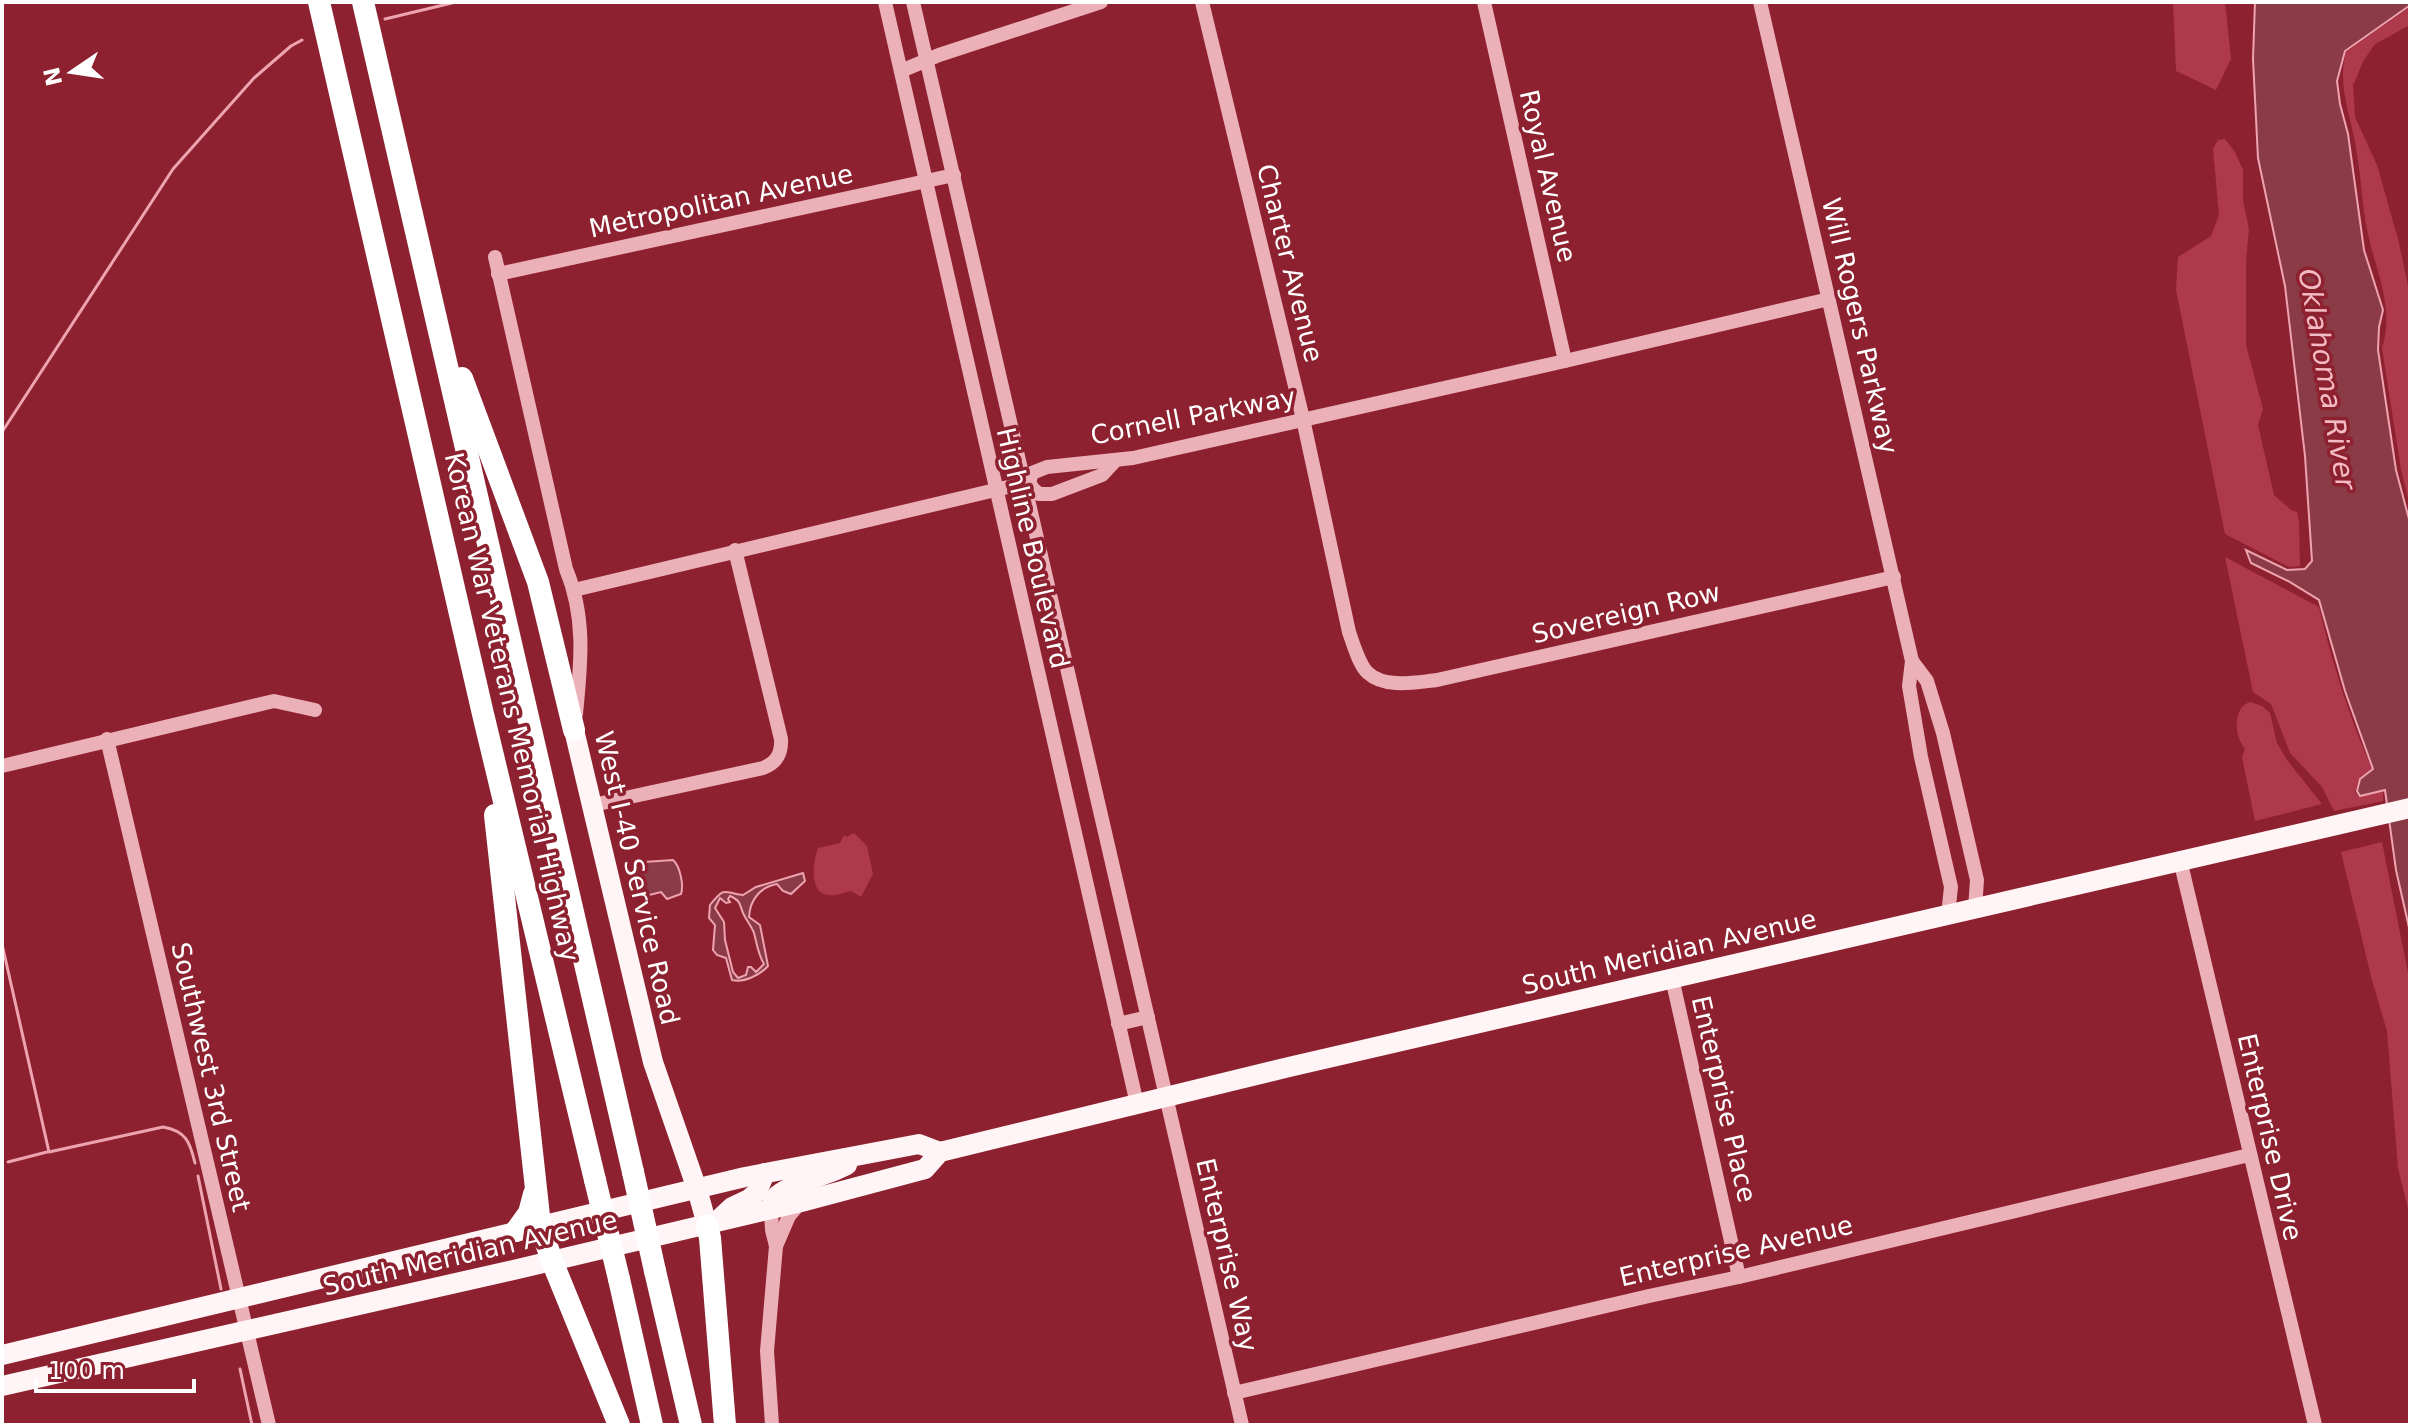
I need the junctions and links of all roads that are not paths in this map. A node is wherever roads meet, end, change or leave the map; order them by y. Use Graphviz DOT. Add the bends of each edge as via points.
graph roads {
  1 [pos="319,2"];
  2 [pos="363,2"];
  3 [pos="885,2"];
  4 [pos="913,2"];
  5 [pos="1101,2"];
  6 [pos="1202,2"];
  7 [pos="1484,2"];
  8 [pos="1760,2"];
  9 [pos="927,60"];
  10 [pos="901,71"];
  11 [pos="954,175"];
  12 [pos="925,182"];
  13 [pos="495,257"];
  14 [pos="498,274"];
  15 [pos="430,290"];
  16 [pos="1829,299"];
  17 [pos="1565,361"];
  18 [pos="1303,419"];
  19 [pos="1115,461"];
  20 [pos="1027,482"];
  21 [pos="995,490"];
  22 [pos="735,550"];
  23 [pos="1894,577"];
  24 [pos="574,590"];
  25 [pos="1912,661"];
  26 [pos="1368,673"];
  27 [pos="315,710"];
  28 [pos="483,714"];
  29 [pos="574,730"];
  30 [pos="107,739"];
  31 [pos="1947,751"];
  32 [pos="1921,757"];
  33 [pos="2,766"];
  34 [pos="1956,792"];
  35 [pos="1930,798"];
  36 [pos="593,805"];
  37 [pos="2410,808"];
  38 [pos="2180,860"];
  39 [pos="1975,909"];
  40 [pos="1948,915"];
  41 [pos="1672,978"];
  42 [pos="1148,1017"];
  43 [pos="1118,1024"];
  44 [pos="1166,1097"];
  45 [pos="1137,1104"];
  46 [pos="940,1152"];
  47 [pos="863,1155"];
  48 [pos="2249,1155"];
  49 [pos="687,1158"];
  50 [pos="755,1175"];
  51 [pos="534,1189"];
  52 [pos="697,1189"];
  53 [pos="801,1202"];
  54 [pos="771,1209"];
  55 [pos="711,1224"];
  56 [pos="540,1225"];
  57 [pos="516,1231"];
  58 [pos="776,1246"];
  59 [pos="552,1261"];
  60 [pos="381,1264"];
  61 [pos="1739,1277"];
  62 [pos="240,1298"];
  63 [pos="394,1298"];
  64 [pos="248,1331"];
  65 [pos="2,1355"];
  66 [pos="2,1386"];
  67 [pos="1234,1393"];
  68 [pos="269,1425"];
  69 [pos="619,1425"];
  70 [pos="652,1425"];
  71 [pos="691,1425"];
  72 [pos="725,1425"];
  73 [pos="772,1425"];
  74 [pos="1242,1425"];
  75 [pos="2315,1425"];
  1 -- 28 [label="highway, Korean War Veterans Memorial Highway"];
  2 -- 15 [label="highway, Korean War Veterans Memorial Highway"];
  3 -- 10 [label="street, Highline Boulevard"];
  4 -- 9 [label="street, Highline Boulevard"];
  5 -- 9 [label="street"];
  6 -- 18 [label="street, Charter Avenue"];
  7 -- 17 [label="street, Royal Avenue"];
  8 -- 16 [label="street, Will Rogers Parkway"];
  9 -- 10 [label="street"];
  9 -- 11 [label="street, Highline Boulevard"];
  10 -- 12 [label="street, Highline Boulevard"];
  11 -- 12 [label="street, Metropolitan Avenue"];
  11 -- 20 [label="street, Highline Boulevard"];
  12 -- 14 [label="street, Metropolitan Avenue"];
  12 -- 21 [label="street, Highline Boulevard"];
  13 -- 14 [label="street, West I-40 Service Road"];
  14 -- 24 [label="street, West I-40 Service Road"];
  15 -- 29 [label="highway" via="538,582"];
  15 -- 71 [label="highway, Korean War Veterans Memorial Highway, bridge"];
  16 -- 17 [label="street, Cornell Parkway"];
  16 -- 23 [label="street, Will Rogers Parkway"];
  17 -- 18 [label="street, Cornell Parkway"];
  18 -- 19 [label="street, Cornell Parkway"];
  18 -- 26 [label="street, Charter Avenue" via="1349,632"];
  19 -- 20 [label="street, Cornell Parkway" via="1047,467 1032,473"];
  19 -- 20 [label="street" via="1102,475 1052,494 1039,494"];
  20 -- 21 [label="street, Cornell Parkway"];
  20 -- 42 [label="street, Highline Boulevard"];
  21 -- 22 [label="street, Cornell Parkway"];
  21 -- 43 [label="street, Highline Boulevard"];
  22 -- 24 [label="street, Cornell Parkway"];
  22 -- 36 [label="street" via="781,739 777,759 763,768"];
  23 -- 25 [label="street, Will Rogers Parkway"];
  23 -- 26 [label="street, Sovereign Row" via="1437,680 1385,681"];
  24 -- 29 [label="street, West I-40 Service Road" via="582,640"];
  25 -- 31 [label="street, Will Rogers Parkway" via="1927,681"];
  25 -- 32 [label="street, Will Rogers Parkway" via="1909,686"];
  27 -- 30 [label="street" via="274,701"];
  28 -- 51 [label="highway"];
  28 -- 70 [label="highway, Korean War Veterans Memorial Highway, bridge"];
  29 -- 36 [label="main road, West I-40 Service Road"];
  30 -- 33 [label="street"];
  30 -- 62 [label="street, Southwest 3rd Street"];
  31 -- 32 [label="street"];
  31 -- 34 [label="street, Will Rogers Parkway"];
  32 -- 35 [label="street, Will Rogers Parkway"];
  34 -- 35 [label="street"];
  34 -- 39 [label="street, Will Rogers Parkway" via="1977,880"];
  35 -- 40 [label="street, Will Rogers Parkway" via="1951,887"];
  36 -- 49 [label="main road, West I-40 Service Road" via="653,1062"];
  37 -- 38 [label="main road, South Meridian Avenue"];
  38 -- 39 [label="main road, South Meridian Avenue"];
  38 -- 48 [label="street, Enterprise Drive"];
  39 -- 40 [label="main road, South Meridian Avenue"];
  40 -- 41 [label="main road, South Meridian Avenue"];
  41 -- 44 [label="main road, South Meridian Avenue"];
  41 -- 61 [label="street, Enterprise Place"];
  42 -- 43 [label="street"];
  42 -- 44 [label="street, Highline Boulevard"];
  43 -- 45 [label="street, Highline Boulevard"];
  44 -- 45 [label="main road, South Meridian Avenue"];
  44 -- 67 [label="street, Enterprise Way"];
  45 -- 46 [label="main road, South Meridian Avenue"];
  46 -- 47 [label="main road, South Meridian Avenue" via="919,1144"];
  46 -- 53 [label="main road, South Meridian Avenue" via="925,1169"];
  47 -- 50 [label="main road, South Meridian Avenue"];
  47 -- 54 [label="main road" via="782,1191"];
  48 -- 61 [label="street, Enterprise Avenue"];
  48 -- 75 [label="street, Enterprise Drive"];
  49 -- 50 [label="main road" via="716,1173"];
  49 -- 52 [label="main road, West I-40 Service Road"];
  50 -- 52 [label="main road, South Meridian Avenue"];
  50 -- 55 [label="main road" via="757,1192"];
  51 -- 56 [label="highway"];
  51 -- 57 [label="highway" via="529,1213"];
  52 -- 55 [label="main road, West I-40 Service Road"];
  52 -- 56 [label="main road, South Meridian Avenue"];
  53 -- 54 [label="main road, South Meridian Avenue"];
  53 -- 58 [label="street"];
  54 -- 55 [label="main road, South Meridian Avenue"];
  54 -- 58 [label="street"];
  55 -- 59 [label="main road, South Meridian Avenue"];
  55 -- 72 [label="highway"];
  56 -- 57 [label="main road, South Meridian Avenue"];
  56 -- 59 [label="highway"];
  57 -- 60 [label="main road, South Meridian Avenue"];
  58 -- 73 [label="street" via="767,1340"];
  59 -- 63 [label="main road, South Meridian Avenue"];
  59 -- 69 [label="highway"];
  60 -- 62 [label="main road, South Meridian Avenue"];
  60 -- 63 [label="main road"];
  61 -- 67 [label="street, Enterprise Avenue"];
  62 -- 64 [label="street, Southwest 3rd Street"];
  62 -- 65 [label="main road, South Meridian Avenue"];
  63 -- 64 [label="main road, South Meridian Avenue"];
  64 -- 66 [label="main road, South Meridian Avenue"];
  64 -- 68 [label="street, Southwest 3rd Street"];
  67 -- 74 [label="street, Enterprise Way"];
}
